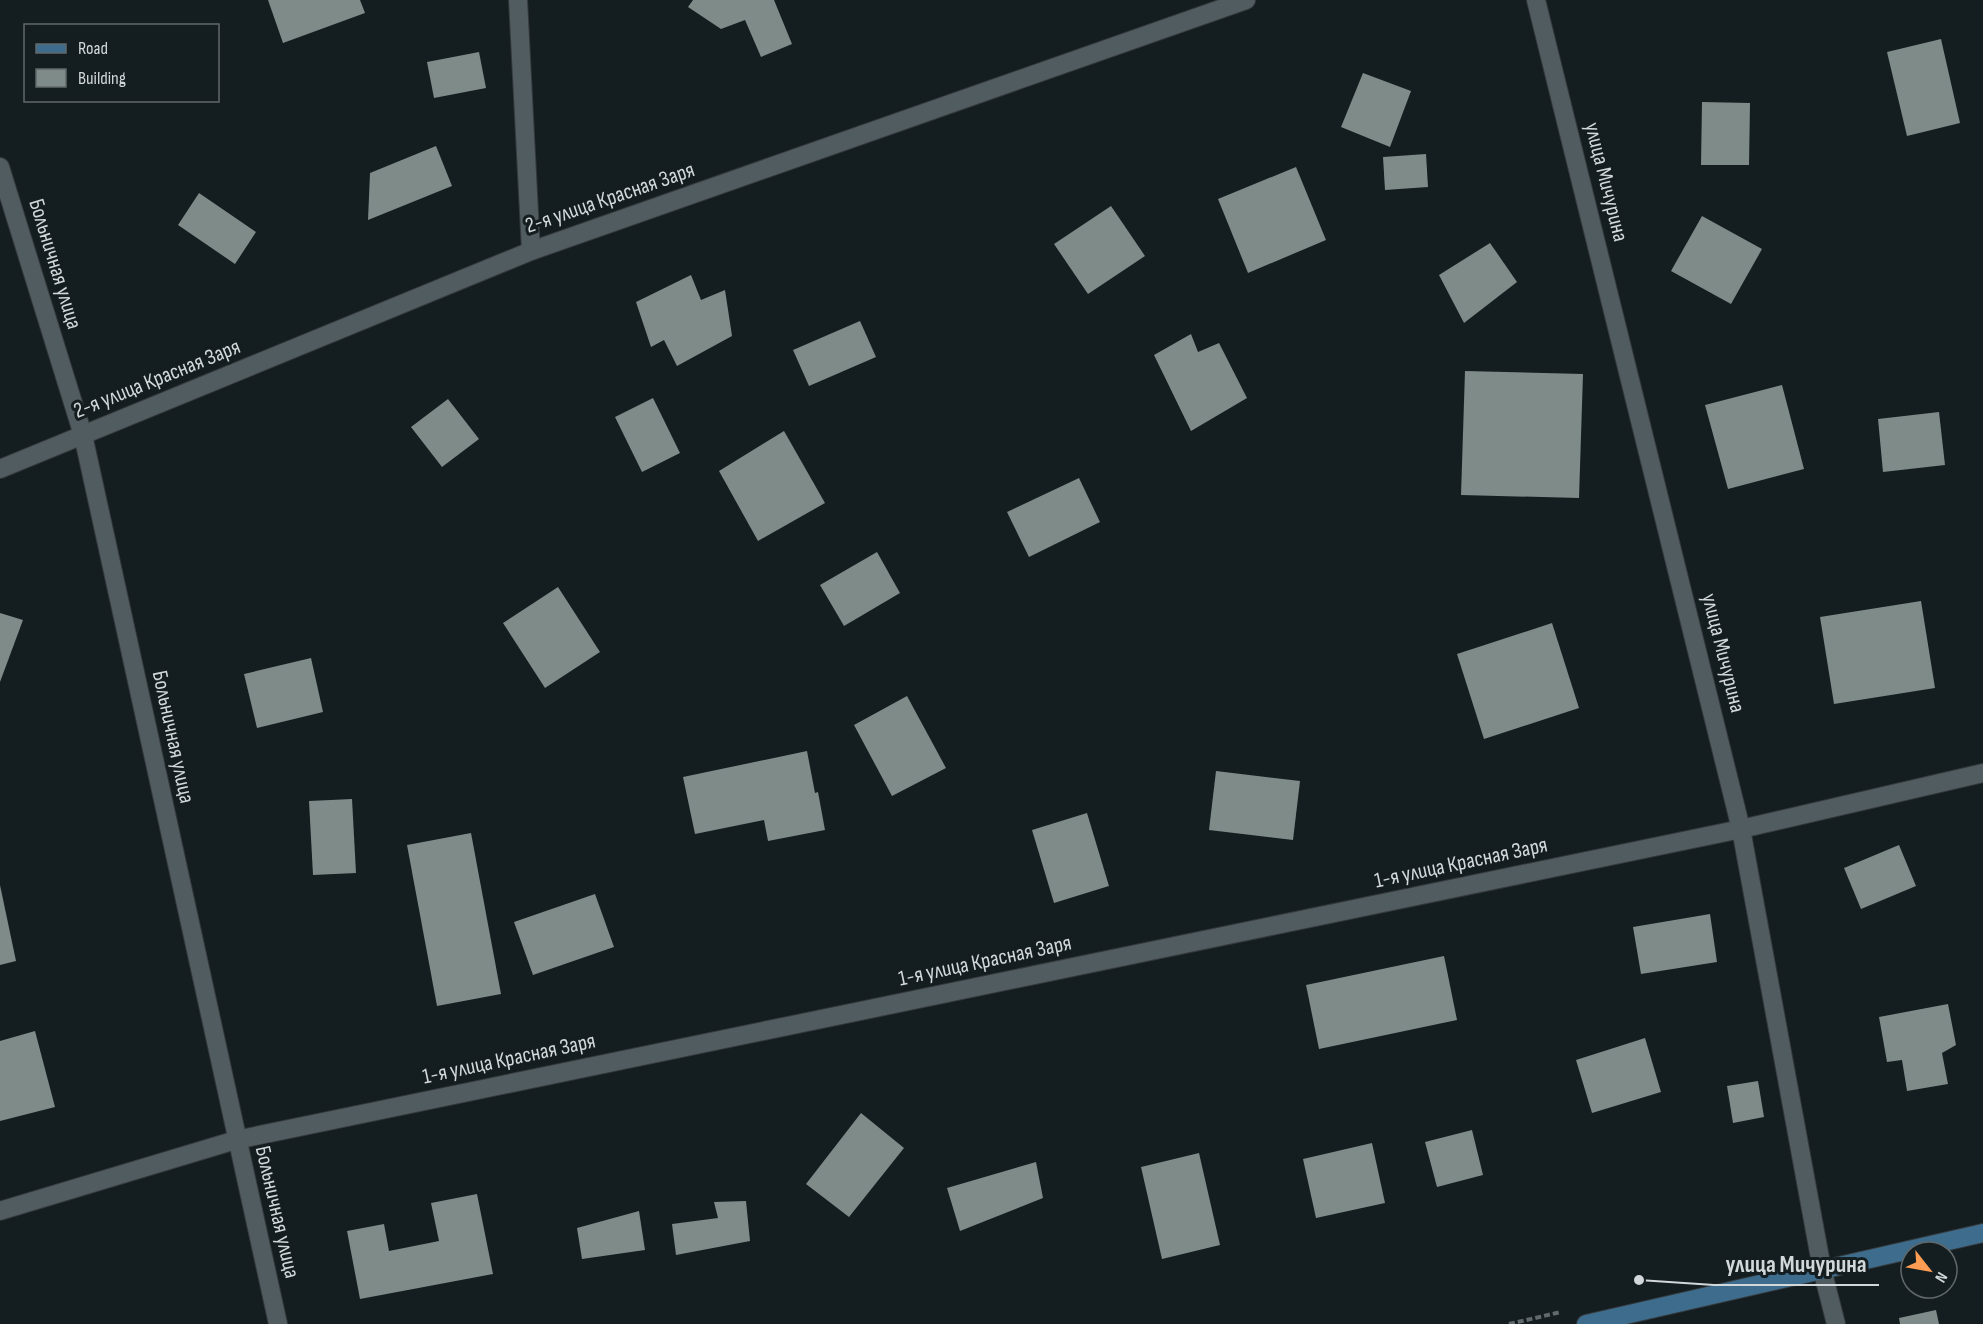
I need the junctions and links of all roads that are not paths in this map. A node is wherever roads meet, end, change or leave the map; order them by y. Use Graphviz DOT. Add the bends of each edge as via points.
graph roads {
  1 [pos="518,0"];
  2 [pos="1246,0"];
  3 [pos="1536,0"];
  4 [pos="0,167"];
  5 [pos="531,251"];
  6 [pos="83,435"];
  7 [pos="0,469"];
  8 [pos="1983,773"];
  9 [pos="1741,829"];
  10 [pos="236,1140"];
  11 [pos="0,1211"];
  12 [pos="1983,1233"];
  13 [pos="1822,1269"];
  14 [pos="278,1324"];
  15 [pos="1586,1324"];
  16 [pos="1836,1324"];
  1 -- 5 [label="street"];
  2 -- 5 [label="street, 2-я улица Красная Заря"];
  3 -- 9 [label="street, улица Мичурина"];
  4 -- 6 [label="street, Больничная улица"];
  5 -- 6 [label="street, 2-я улица Красная Заря"];
  6 -- 7 [label="street, 2-я улица Красная Заря"];
  6 -- 10 [label="street, Больничная улица"];
  8 -- 9 [label="street, 1-я улица Красная Заря"];
  9 -- 10 [label="street, 1-я улица Красная Заря"];
  9 -- 13 [label="street, улица Мичурина"];
  10 -- 11 [label="street, 1-я улица Красная Заря"];
  10 -- 14 [label="street, Больничная улица"];
  12 -- 13 [label="main road"];
  13 -- 15 [label="main road"];
  13 -- 16 [label="street, улица Мичурина"];
}
